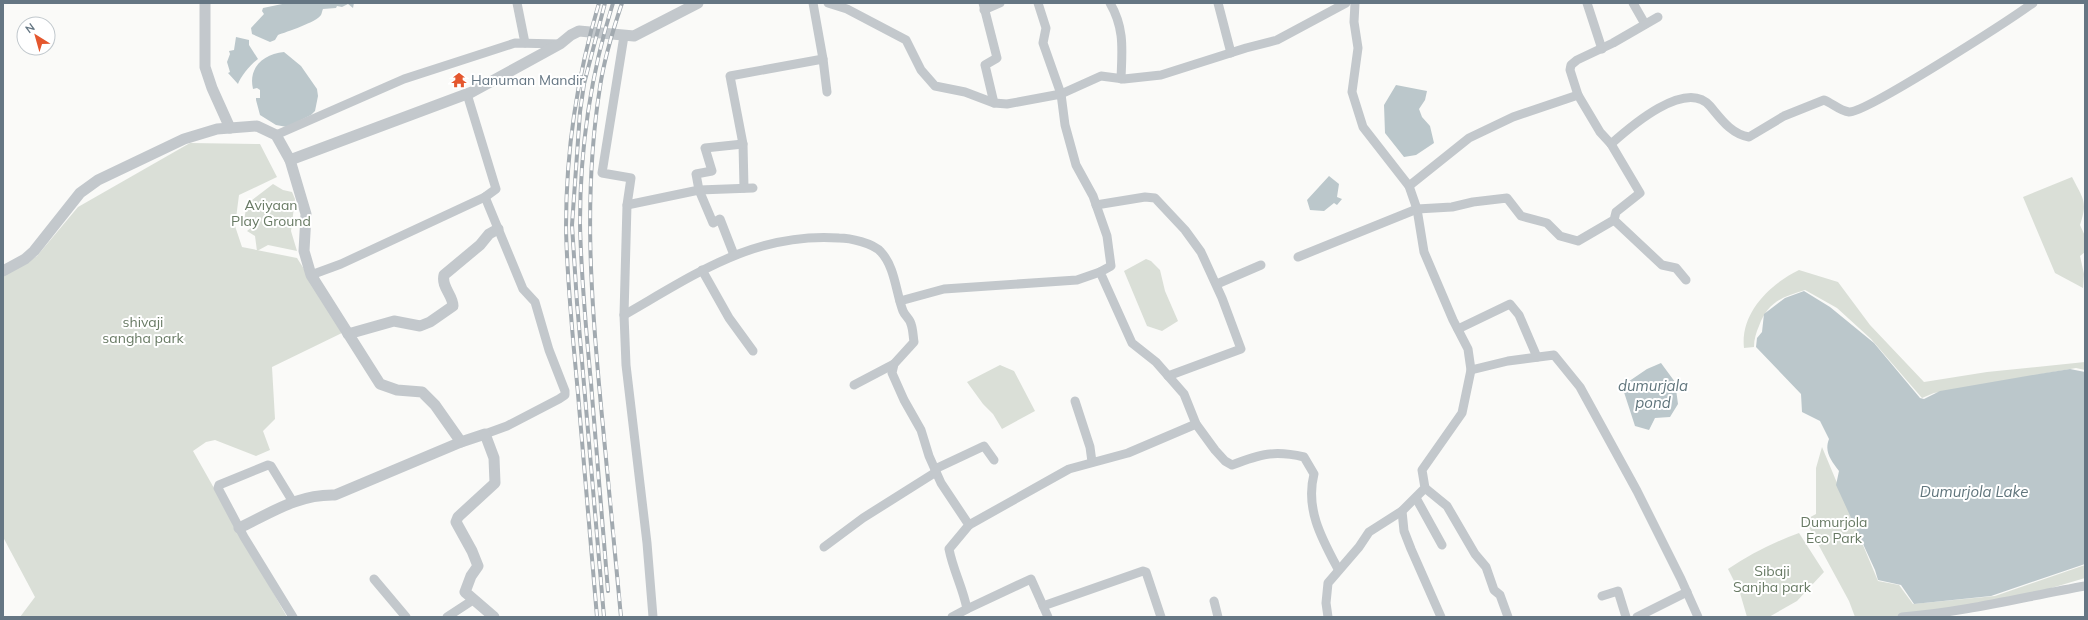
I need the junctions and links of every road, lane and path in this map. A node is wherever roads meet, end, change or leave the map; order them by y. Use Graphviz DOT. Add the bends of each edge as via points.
graph roads {
  1 [pos="205,3"];
  2 [pos="517,3"];
  3 [pos="698,3"];
  4 [pos="813,3"];
  5 [pos="828,3"];
  6 [pos="1000,3"];
  7 [pos="1038,3"];
  8 [pos="1110,3"];
  9 [pos="1218,3"];
  10 [pos="1346,3"];
  11 [pos="1355,3"];
  12 [pos="1587,3"];
  13 [pos="1633,3"];
  14 [pos="2033,3"];
  15 [pos="984,6"];
  16 [pos="1658,17"];
  17 [pos="1645,24"];
  18 [pos="624,36"];
  19 [pos="525,43"];
  20 [pos="560,44"];
  21 [pos="1602,49"];
  22 [pos="1231,53"];
  23 [pos="823,59"];
  24 [pos="1121,79"];
  25 [pos="827,92"];
  26 [pos="468,94"];
  27 [pos="1060,94"];
  28 [pos="1578,95"];
  29 [pos="994,103"];
  30 [pos="230,128"];
  31 [pos="276,135"];
  32 [pos="743,144"];
  33 [pos="1610,144"];
  34 [pos="290,160"];
  35 [pos="1409,186"];
  36 [pos="699,190"];
  37 [pos="485,197"];
  38 [pos="627,205"];
  39 [pos="1096,205"];
  40 [pos="1417,209"];
  41 [pos="1614,220"];
  42 [pos="498,229"];
  43 [pos="734,255"];
  44 [pos="1298,257"];
  45 [pos="1261,265"];
  46 [pos="702,270"];
  47 [pos="3,271"];
  48 [pos="1100,272"];
  49 [pos="311,275"];
  50 [pos="1686,280"];
  51 [pos="1217,284"];
  52 [pos="900,301"];
  53 [pos="624,315"];
  54 [pos="1458,329"];
  55 [pos="348,334"];
  56 [pos="752,351"];
  57 [pos="1537,358"];
  58 [pos="894,364"];
  59 [pos="1471,370"];
  60 [pos="1168,376"];
  61 [pos="854,385"];
  62 [pos="1075,401"];
  63 [pos="1196,424"];
  64 [pos="485,434"];
  65 [pos="461,442"];
  66 [pos="994,460"];
  67 [pos="1092,462"];
  68 [pos="936,470"];
  69 [pos="1425,488"];
  70 [pos="1416,498"];
  71 [pos="293,502"];
  72 [pos="1402,511"];
  73 [pos="968,524"];
  74 [pos="240,528"];
  75 [pos="1442,545"];
  76 [pos="824,547"];
  77 [pos="1338,569"];
  78 [pos="374,579"];
  79 [pos="2085,586"];
  80 [pos="1687,592"];
  81 [pos="1602,596"];
  82 [pos="473,600"];
  83 [pos="1214,601"];
  84 [pos="1043,606"];
  85 [pos="967,609"];
  86 [pos="293,617"];
  87 [pos="406,617"];
  88 [pos="447,617"];
  89 [pos="494,617"];
  90 [pos="653,617"];
  91 [pos="952,617"];
  92 [pos="1048,617"];
  93 [pos="1161,617"];
  94 [pos="1218,617"];
  95 [pos="1328,617"];
  96 [pos="1441,617"];
  97 [pos="1508,617"];
  98 [pos="1626,617"];
  99 [pos="1637,617"];
  100 [pos="1698,617"];
  101 [pos="1902,617"];
  1 -- 30 [label="street" via="205,67"];
  2 -- 19 [label="street"];
  3 -- 18 [label="street" via="634,36"];
  4 -- 23 [label="street"];
  5 -- 29 [label="street" via="847,9 906,40 921,70 935,86 965,92"];
  6 -- 15 [label="street"];
  7 -- 27 [label="street" via="1046,28 1043,43"];
  8 -- 24 [label="street" via="1117,15 1122,33"];
  9 -- 22 [label="street"];
  10 -- 22 [label="street" via="1277,40"];
  11 -- 35 [label="street" via="1354,22 1358,48 1352,92 1362,127"];
  12 -- 21 [label="street"];
  13 -- 17 [label="street"];
  14 -- 33 [label="street" via="1859,110 1844,111 1824,100 1784,116 1749,137 1733,131 1701,99 1693,96 1661,107"];
  15 -- 29 [label="street" via="997,58 985,65"];
  16 -- 17 [label="street"];
  17 -- 21 [label="street"];
  18 -- 20 [label="street" via="579,31"];
  18 -- 38 [label="street" via="602,173 631,178"];
  19 -- 20 [label="street"];
  19 -- 31 [label="street" via="515,43 404,78"];
  20 -- 26 [label="street"];
  21 -- 28 [label="street" via="1571,65 1570,70"];
  22 -- 24 [label="street" via="1161,75"];
  23 -- 25 [label="street"];
  23 -- 32 [label="street" via="730,76"];
  24 -- 27 [label="street" via="1100,76"];
  26 -- 34 [label="street"];
  26 -- 37 [label="street" via="496,189"];
  27 -- 29 [label="street" via="1007,104"];
  27 -- 39 [label="street" via="1076,165"];
  28 -- 33 [label="street"];
  28 -- 35 [label="street" via="1513,117 1469,138"];
  30 -- 31 [label="street" via="257,126"];
  30 -- 47 [label="street" via="217,128 184,139 98,180 80,193 34,251"];
  31 -- 34 [label="street"];
  32 -- 36 [label="street" via="748,188"];
  32 -- 36 [label="street" via="705,148 712,171 696,174"];
  33 -- 41 [label="street" via="1640,193 1616,212"];
  34 -- 49 [label="street" via="306,214 304,251"];
  35 -- 40 [label="street"];
  36 -- 38 [label="street"];
  36 -- 43 [label="street" via="713,223 720,219"];
  37 -- 42 [label="street"];
  37 -- 49 [label="street" via="341,264"];
  38 -- 53 [label="street"];
  39 -- 48 [label="street" via="1107,236 1111,266"];
  39 -- 51 [label="street" via="1145,197 1155,198 1185,230 1201,252"];
  40 -- 41 [label="street" via="1452,207 1507,198 1521,216 1547,223 1560,236 1578,241"];
  40 -- 44 [label="street"];
  40 -- 54 [label="street" via="1424,252"];
  41 -- 50 [label="street" via="1662,265 1676,268"];
  42 -- 55 [label="street" via="489,234 480,245 444,275 442,281 453,301 453,306 448,311 420,326 394,321"];
  42 -- 64 [label="street" via="523,289 536,302 552,359 566,391 559,400"];
  43 -- 46 [label="street"];
  43 -- 52 [label="street" via="779,240 853,238 881,251 890,268"];
  45 -- 51 [label="street"];
  46 -- 53 [label="street"];
  46 -- 56 [label="street"];
  48 -- 52 [label="street" via="1077,280 944,289"];
  48 -- 60 [label="street" via="1132,343 1156,362"];
  49 -- 55 [label="street"];
  51 -- 60 [label="street" via="1241,349"];
  52 -- 58 [label="street" via="911,322 914,342"];
  53 -- 90 [label="street" via="626,365"];
  54 -- 57 [label="street" via="1510,304 1519,314"];
  54 -- 59 [label="street" via="1468,349"];
  55 -- 65 [label="street" via="380,384 397,390 422,392 435,405"];
  57 -- 59 [label="street" via="1508,361"];
  57 -- 80 [label="street" via="1554,355 1580,387 1637,491"];
  58 -- 61 [label="street"];
  58 -- 68 [label="street" via="892,373 921,430"];
  59 -- 69 [label="street" via="1462,412 1422,470"];
  60 -- 63 [label="street" via="1184,394"];
  62 -- 67 [label="street" via="1090,447"];
  63 -- 67 [label="street" via="1128,453"];
  63 -- 77 [label="street" via="1215,450 1232,465 1260,454 1286,453 1304,457 1314,474 1311,486 1313,514"];
  64 -- 65 [label="street"];
  64 -- 82 [label="street" via="494,458 495,483 458,517 456,522 478,566 465,592"];
  65 -- 71 [label="street" via="334,495 318,494"];
  66 -- 68 [label="street" via="984,446"];
  67 -- 73 [label="street" via="1069,469"];
  68 -- 73 [label="street" via="951,500"];
  68 -- 76 [label="street" via="862,518"];
  69 -- 70 [label="street"];
  69 -- 97 [label="street" via="1447,506 1475,554 1486,567"];
  70 -- 72 [label="street"];
  70 -- 75 [label="street"];
  71 -- 74 [label="street"];
  71 -- 74 [label="street" via="268,465 219,485 218,488"];
  72 -- 77 [label="street" via="1369,532 1352,556"];
  72 -- 96 [label="street" via="1404,531"];
  73 -- 85 [label="street" via="949,549 952,567"];
  74 -- 86 [label="street"];
  77 -- 95 [label="street" via="1328,583"];
  78 -- 87 [label="street"];
  79 -- 101 [label="street" via="2065,588 1973,609"];
  80 -- 99 [label="street"];
  80 -- 100 [label="street"];
  81 -- 98 [label="street" via="1618,591"];
  82 -- 88 [label="street"];
  82 -- 89 [label="street"];
  83 -- 94 [label="street"];
  84 -- 85 [label="street" via="1031,579"];
  84 -- 92 [label="street"];
  84 -- 93 [label="street" via="1143,571 1146,572"];
  85 -- 91 [label="street"];
}
